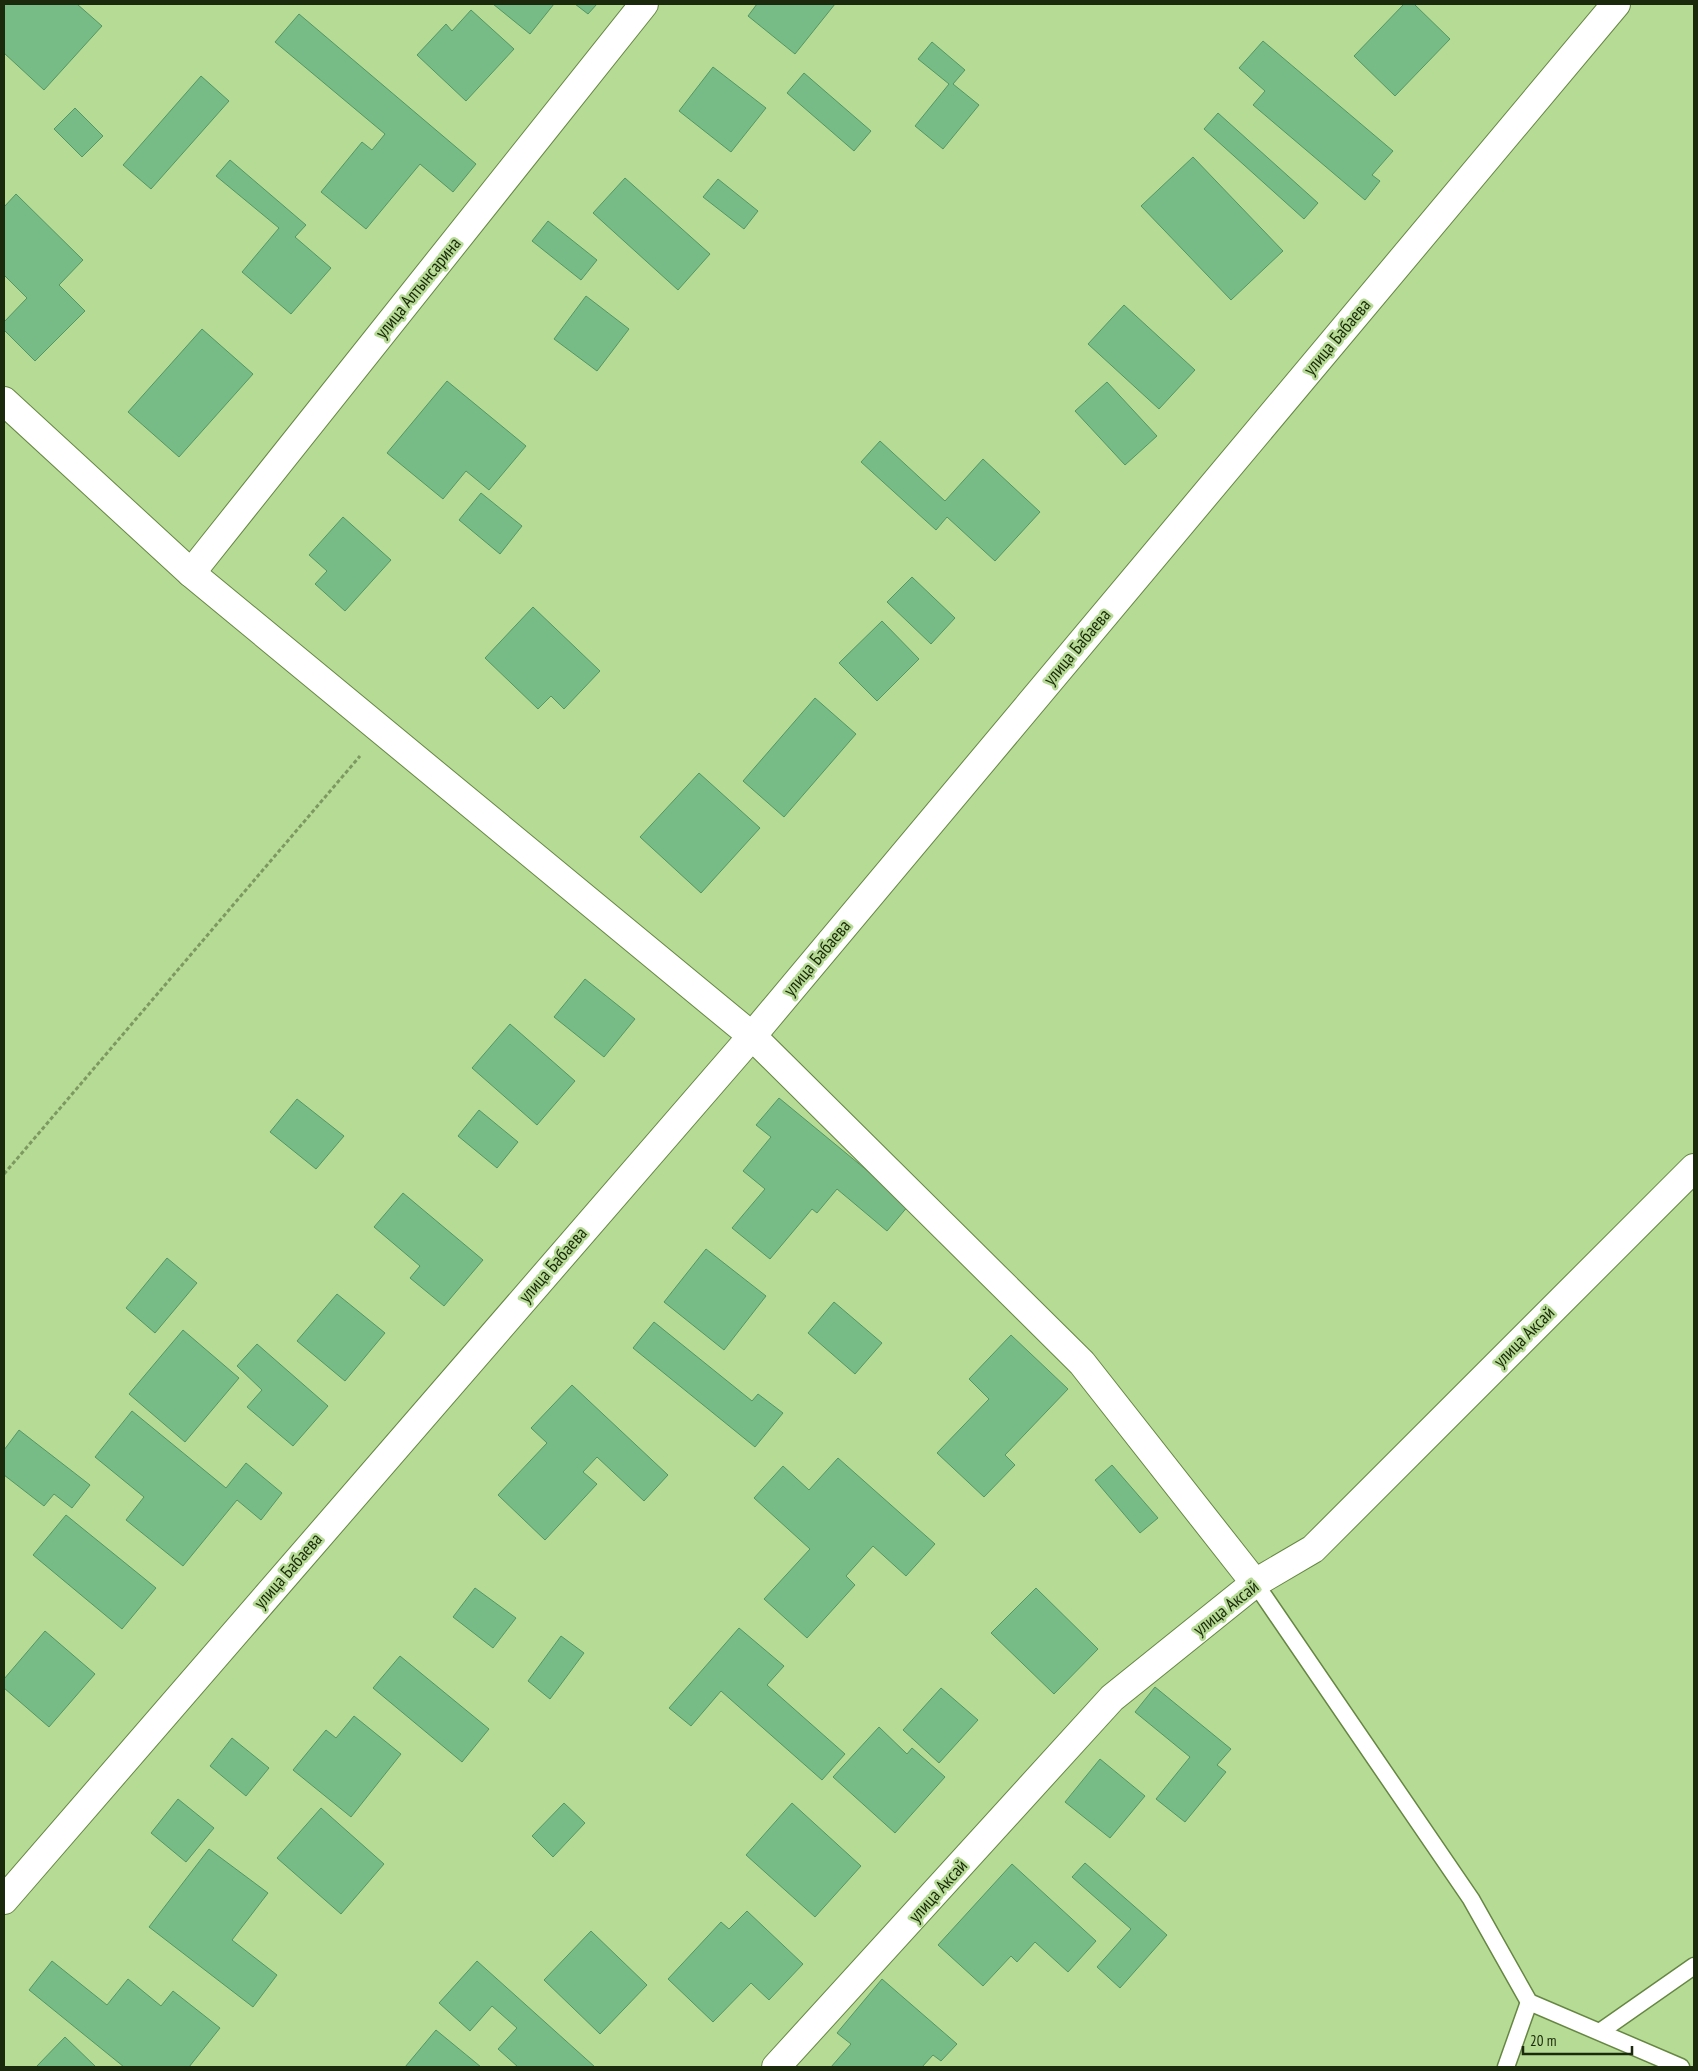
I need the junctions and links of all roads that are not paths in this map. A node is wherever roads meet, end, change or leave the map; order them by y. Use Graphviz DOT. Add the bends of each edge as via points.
graph roads {
  1 [pos="644,4"];
  2 [pos="1616,4"];
  3 [pos="4,401"];
  4 [pos="191,573"];
  5 [pos="752,1036"];
  6 [pos="1694,1168"];
  7 [pos="1255,1583"];
  8 [pos="4,1900"];
  9 [pos="1694,1966"];
  10 [pos="1529,2002"];
  11 [pos="1601,2031"];
  12 [pos="776,2067"];
  13 [pos="1506,2067"];
  14 [pos="1681,2067"];
  1 -- 4 [label="street, улица Алтынсарина"];
  2 -- 5 [label="street, улица Бабаева"];
  3 -- 4 [label="street"];
  4 -- 5 [label="street"];
  5 -- 7 [label="street" via="1082,1363"];
  5 -- 8 [label="street, улица Бабаева"];
  6 -- 7 [label="street, улица Аксай" via="1313,1549"];
  7 -- 10 [label="lane" via="1471,1899"];
  7 -- 12 [label="street, улица Аксай" via="1112,1698"];
  9 -- 11 [label="lane"];
  10 -- 11 [label="lane"];
  10 -- 13 [label="lane"];
  11 -- 14 [label="lane"];
}
